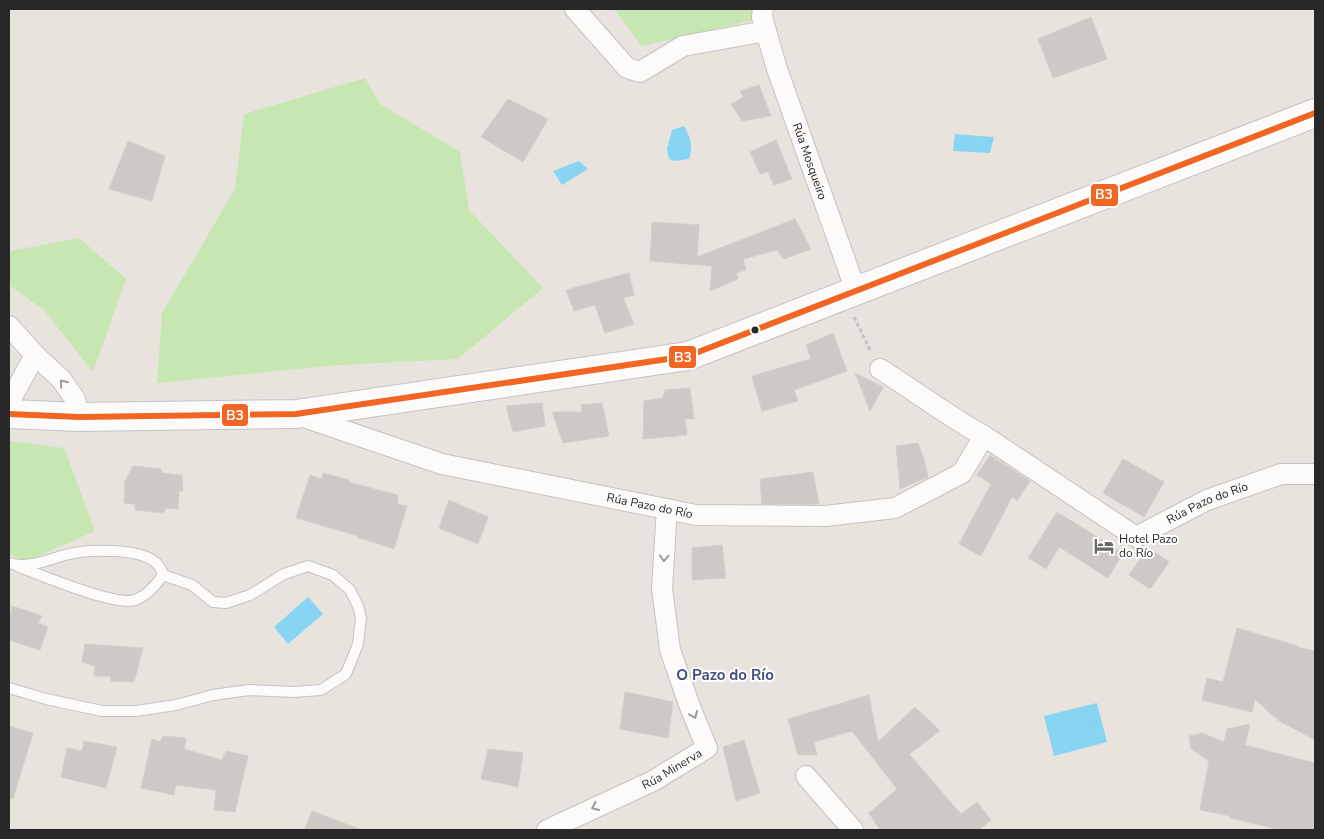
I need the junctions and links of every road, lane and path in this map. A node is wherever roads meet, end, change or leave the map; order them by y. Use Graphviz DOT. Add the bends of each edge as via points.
graph roads {
  1 [pos="575,9"];
  2 [pos="763,9"];
  3 [pos="766,30"];
  4 [pos="1315,113"];
  5 [pos="851,293"];
  6 [pos="9,326"];
  7 [pos="35,355"];
  8 [pos="880,369"];
  9 [pos="9,408"];
  10 [pos="9,414"];
  11 [pos="296,414"];
  12 [pos="79,417"];
  13 [pos="984,436"];
  14 [pos="1315,474"];
  15 [pos="667,509"];
  16 [pos="10,564"];
  17 [pos="163,575"];
  18 [pos="9,688"];
  19 [pos="806,776"];
  20 [pos="547,830"];
  21 [pos="853,830"];
  1 -- 3 [label="street" via="627,68 640,72 683,46"];
  2 -- 3 [label="street, Rúa Mosqueiro"];
  3 -- 5 [label="street, Rúa Mosqueiro"];
  4 -- 5 [label="street"];
  5 -- 8 [label="path" via="860,331"];
  5 -- 11 [label="street" via="688,356"];
  6 -- 7 [label="street"];
  7 -- 9 [label="street" via="12,396"];
  12 -- 7 [label="street, one-way" via="71,392"];
  8 -- 13 [label="street, Rúa Pazo do Río" via="956,421"];
  10 -- 12 [label="street"];
  11 -- 12 [label="street"];
  11 -- 15 [label="street, Rúa Pazo do Río" via="442,464"];
  13 -- 14 [label="street, Rúa Pazo do Río" via="1136,537 1208,500 1281,474"];
  13 -- 15 [label="street, Rúa Pazo do Río" via="962,473 895,508 825,516 696,515"];
  15 -- 20 [label="street, Rúa Minerva, one-way" via="662,588 670,650 707,748 653,781"];
  16 -- 17 [label="lane" via="41,563 67,554 107,550 140,553 158,564"];
  16 -- 17 [label="lane" via="115,600 134,601 152,589"];
  17 -- 18 [label="lane" via="192,585 213,602 226,603 250,595 284,574 308,566 334,575 350,590 361,618 358,644 346,674 321,690 249,690 136,711 102,711"];
  19 -- 21 [label="street"];
}
